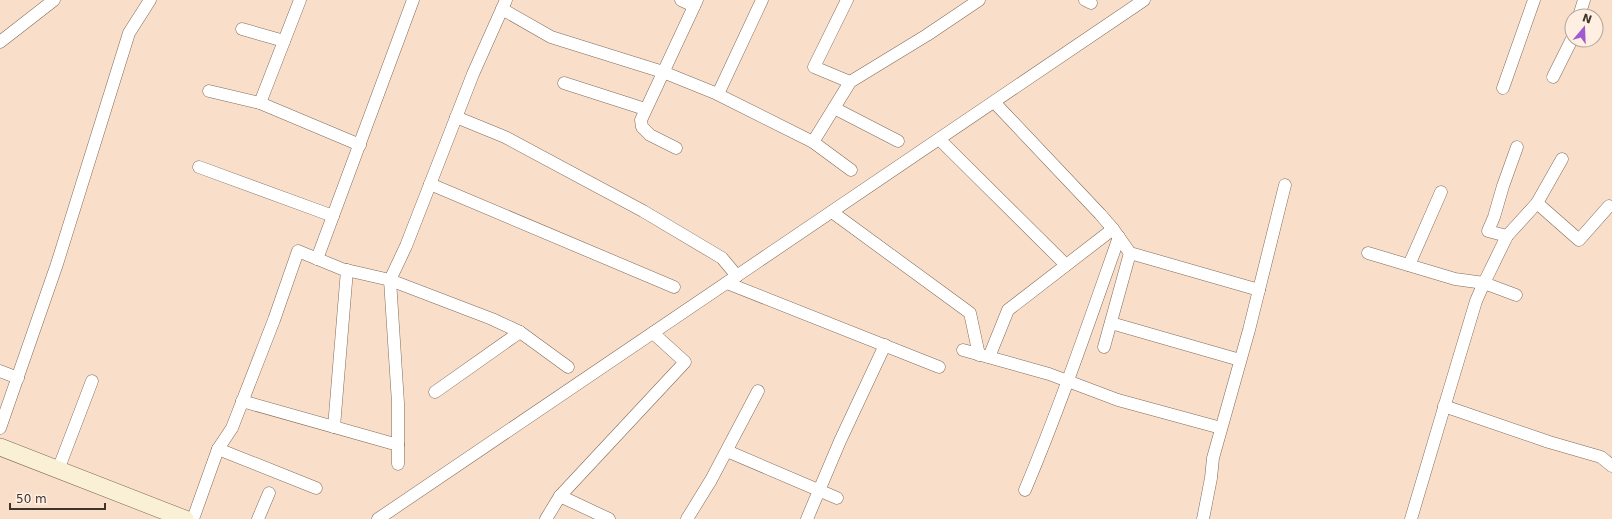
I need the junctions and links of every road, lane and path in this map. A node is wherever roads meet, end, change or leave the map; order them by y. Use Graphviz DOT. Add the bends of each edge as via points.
graph roads {
  1 [pos="150,0"];
  2 [pos="300,0"];
  3 [pos="413,0"];
  4 [pos="681,0"];
  5 [pos="762,0"];
  6 [pos="847,0"];
  7 [pos="979,0"];
  8 [pos="1144,0"];
  9 [pos="1534,0"];
  10 [pos="49,2"];
  11 [pos="695,3"];
  12 [pos="504,4"];
  13 [pos="242,29"];
  14 [pos="284,41"];
  15 [pos="0,42"];
  16 [pos="1568,48"];
  17 [pos="663,72"];
  18 [pos="1553,77"];
  19 [pos="850,82"];
  20 [pos="564,83"];
  21 [pos="1503,88"];
  22 [pos="209,91"];
  23 [pos="718,94"];
  24 [pos="994,102"];
  25 [pos="260,103"];
  26 [pos="834,108"];
  27 [pos="645,109"];
  28 [pos="456,116"];
  29 [pos="939,139"];
  30 [pos="898,141"];
  31 [pos="813,142"];
  32 [pos="360,145"];
  33 [pos="1517,147"];
  34 [pos="676,148"];
  35 [pos="1562,159"];
  36 [pos="199,167"];
  37 [pos="851,170"];
  38 [pos="430,184"];
  39 [pos="1285,185"];
  40 [pos="1441,192"];
  41 [pos="1537,203"];
  42 [pos="1609,206"];
  43 [pos="832,212"];
  44 [pos="333,216"];
  45 [pos="1116,233"];
  46 [pos="1507,236"];
  47 [pos="1130,253"];
  48 [pos="1368,253"];
  49 [pos="317,259"];
  50 [pos="1066,265"];
  51 [pos="1409,265"];
  52 [pos="347,270"];
  53 [pos="737,276"];
  54 [pos="390,280"];
  55 [pos="727,283"];
  56 [pos="1484,283"];
  57 [pos="674,287"];
  58 [pos="1259,290"];
  59 [pos="1516,295"];
  60 [pos="1111,323"];
  61 [pos="520,332"];
  62 [pos="653,333"];
  63 [pos="885,345"];
  64 [pos="1104,347"];
  65 [pos="963,350"];
  66 [pos="984,356"];
  67 [pos="1240,360"];
  68 [pos="568,367"];
  69 [pos="940,367"];
  70 [pos="0,371"];
  71 [pos="18,378"];
  72 [pos="92,381"];
  73 [pos="1068,381"];
  74 [pos="758,391"];
  75 [pos="435,392"];
  76 [pos="242,401"];
  77 [pos="1444,406"];
  78 [pos="334,427"];
  79 [pos="0,428"];
  80 [pos="1221,428"];
  81 [pos="398,445"];
  82 [pos="0,447"];
  83 [pos="218,449"];
  84 [pos="727,451"];
  85 [pos="398,464"];
  86 [pos="1612,466"];
  87 [pos="58,470"];
  88 [pos="316,488"];
  89 [pos="1025,490"];
  90 [pos="819,491"];
  91 [pos="269,493"];
  92 [pos="560,496"];
  93 [pos="837,498"];
  94 [pos="185,519"];
  95 [pos="193,519"];
  96 [pos="258,519"];
  97 [pos="378,519"];
  98 [pos="546,519"];
  99 [pos="610,519"];
  100 [pos="687,519"];
  101 [pos="807,519"];
  102 [pos="1203,519"];
  103 [pos="1411,519"];
  1 -- 71 [label="street" via="129,33 77,203"];
  2 -- 14 [label="street"];
  3 -- 32 [label="street"];
  4 -- 11 [label="street"];
  5 -- 23 [label="street"];
  6 -- 19 [label="street" via="814,67"];
  7 -- 19 [label="street"];
  8 -- 24 [label="street"];
  9 -- 21 [label="street"];
  10 -- 15 [label="street"];
  11 -- 17 [label="street"];
  12 -- 17 [label="street" via="551,37"];
  12 -- 28 [label="street"];
  13 -- 14 [label="street"];
  14 -- 25 [label="street"];
  16 -- 18 [label="street"];
  17 -- 23 [label="street"];
  17 -- 27 [label="street"];
  19 -- 26 [label="street"];
  20 -- 27 [label="street"];
  22 -- 25 [label="street"];
  23 -- 31 [label="street"];
  24 -- 29 [label="street"];
  24 -- 45 [label="street"];
  25 -- 32 [label="street"];
  26 -- 30 [label="street"];
  26 -- 31 [label="street"];
  27 -- 34 [label="street" via="641,120 642,127 650,135"];
  28 -- 38 [label="street"];
  28 -- 53 [label="street" via="505,137 649,215 722,258"];
  29 -- 43 [label="street"];
  29 -- 50 [label="street"];
  31 -- 37 [label="street"];
  32 -- 44 [label="street"];
  33 -- 46 [label="street" via="1488,231"];
  35 -- 41 [label="street"];
  36 -- 44 [label="street"];
  38 -- 54 [label="street"];
  38 -- 57 [label="street"];
  39 -- 58 [label="street"];
  40 -- 51 [label="street"];
  41 -- 42 [label="street" via="1579,240"];
  41 -- 46 [label="street"];
  43 -- 53 [label="street"];
  43 -- 66 [label="street" via="970,313"];
  44 -- 49 [label="street"];
  45 -- 47 [label="street"];
  45 -- 50 [label="street"];
  45 -- 73 [label="street"];
  46 -- 56 [label="street"];
  47 -- 58 [label="street"];
  47 -- 60 [label="street"];
  48 -- 51 [label="street"];
  49 -- 52 [label="street"];
  49 -- 76 [label="street" via="298,251"];
  50 -- 66 [label="street" via="1008,310"];
  51 -- 56 [label="street" via="1455,279"];
  52 -- 54 [label="street"];
  52 -- 78 [label="street"];
  53 -- 55 [label="street"];
  54 -- 61 [label="street"];
  54 -- 81 [label="street" via="398,403"];
  55 -- 62 [label="street"];
  55 -- 63 [label="street"];
  56 -- 59 [label="street"];
  56 -- 77 [label="street" via="1476,301"];
  58 -- 67 [label="street"];
  60 -- 64 [label="street"];
  60 -- 67 [label="street"];
  61 -- 68 [label="street"];
  61 -- 75 [label="street"];
  62 -- 92 [label="street" via="685,362"];
  62 -- 97 [label="street"];
  63 -- 69 [label="street"];
  63 -- 90 [label="street"];
  65 -- 66 [label="street"];
  66 -- 73 [label="street"];
  67 -- 80 [label="street"];
  70 -- 71 [label="street"];
  71 -- 79 [label="street"];
  72 -- 87 [label="street"];
  73 -- 80 [label="street" via="1118,400"];
  73 -- 89 [label="street"];
  74 -- 84 [label="street"];
  76 -- 78 [label="street"];
  76 -- 83 [label="street" via="232,428"];
  77 -- 86 [label="street" via="1601,458"];
  77 -- 103 [label="street"];
  78 -- 81 [label="street"];
  80 -- 102 [label="street" via="1213,458"];
  81 -- 85 [label="street"];
  82 -- 87 [label="main road"];
  83 -- 88 [label="street"];
  83 -- 95 [label="street"];
  84 -- 90 [label="street"];
  84 -- 100 [label="street"];
  87 -- 94 [label="main road"];
  90 -- 93 [label="street"];
  90 -- 101 [label="street"];
  91 -- 96 [label="street"];
  92 -- 98 [label="street"];
  92 -- 99 [label="street"];
}
